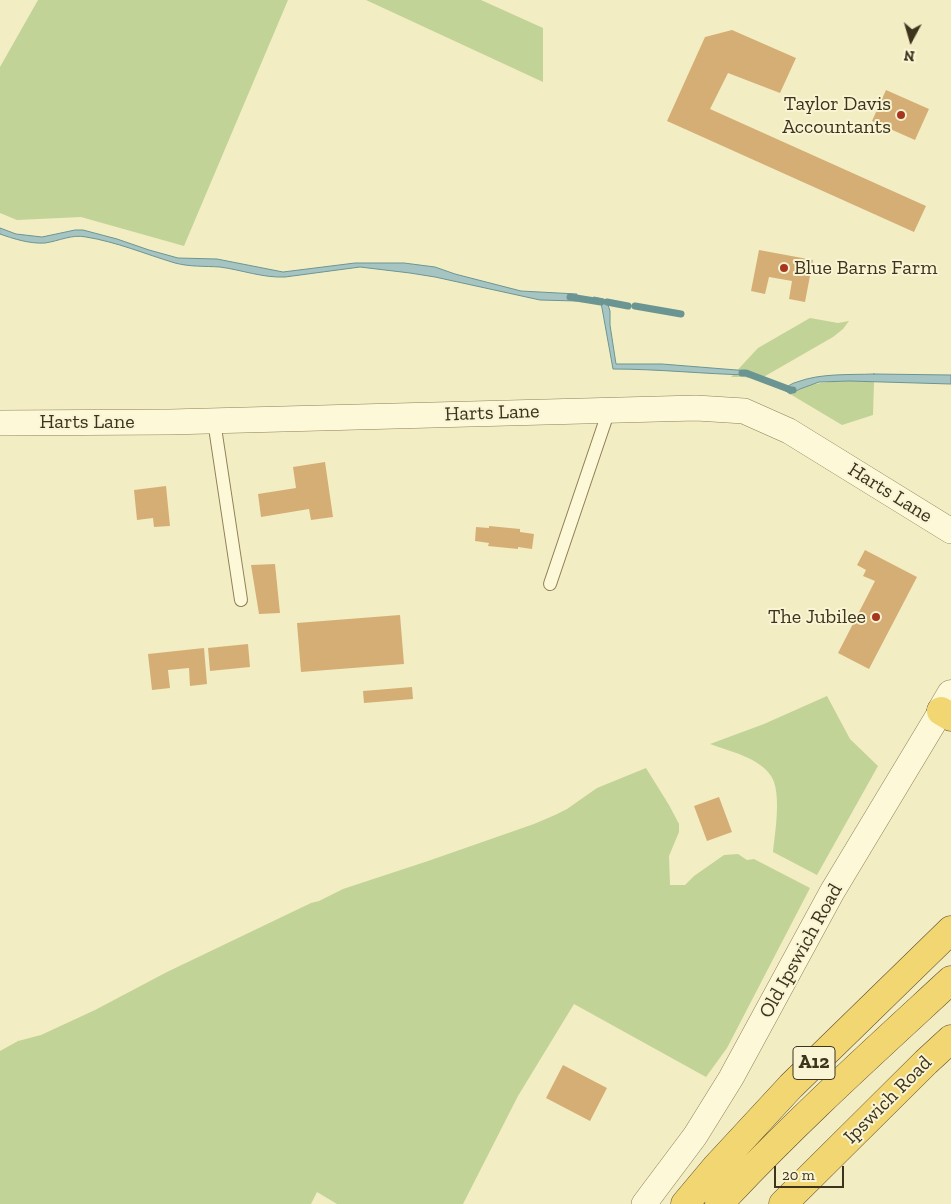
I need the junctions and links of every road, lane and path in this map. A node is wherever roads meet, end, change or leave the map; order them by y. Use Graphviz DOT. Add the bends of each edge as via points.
graph roads {
  1 [pos="609,410"];
  2 [pos="214,421"];
  3 [pos="0,423"];
  4 [pos="951,531"];
  5 [pos="550,584"];
  6 [pos="241,600"];
  7 [pos="948,707"];
  8 [pos="951,930"];
  9 [pos="951,980"];
  10 [pos="951,1039"];
  11 [pos="644,1204"];
  12 [pos="685,1204"];
  13 [pos="719,1204"];
  14 [pos="784,1204"];
  1 -- 2 [label="street, Harts Lane"];
  1 -- 4 [label="street, Harts Lane" via="696,408 744,411 789,430"];
  1 -- 5 [label="lane"];
  2 -- 3 [label="street, Harts Lane"];
  2 -- 6 [label="lane"];
  7 -- 11 [label="street, Old Ipswich Road" via="832,892 731,1078 695,1136"];
  8 -- 12 [label="highway, A12" via="791,1086"];
  9 -- 13 [label="highway, A12" via="848,1074 750,1169"];
  10 -- 14 [label="highway, Ipswich Road"];
}
